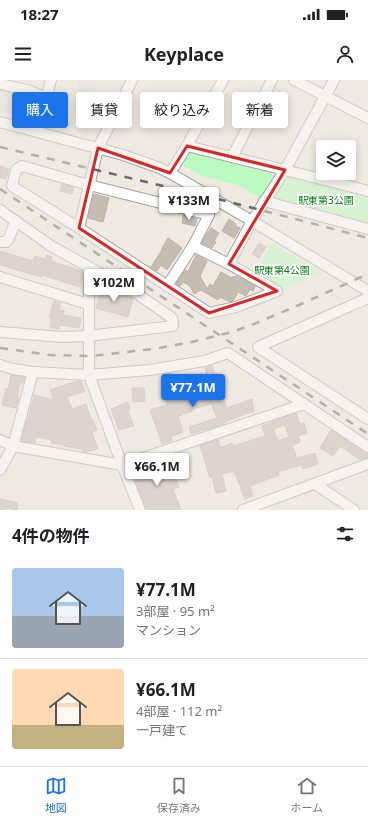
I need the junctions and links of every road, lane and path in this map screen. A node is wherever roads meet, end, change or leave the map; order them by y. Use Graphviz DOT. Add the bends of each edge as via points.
graph roads {
  1 [pos="51,80"];
  2 [pos="132,80"];
  3 [pos="223,80"];
  4 [pos="272,80"];
  5 [pos="294,80"];
  6 [pos="334,80"];
  7 [pos="7,83"];
  8 [pos="32,92"];
  9 [pos="48,92"];
  10 [pos="325,96"];
  11 [pos="368,118"];
  12 [pos="0,122"];
  13 [pos="39,128"];
  14 [pos="38,132"];
  15 [pos="187,146"];
  16 [pos="98,148"];
  17 [pos="232,157"];
  18 [pos="285,170"];
  19 [pos="170,173"];
  20 [pos="89,185"];
  21 [pos="368,191"];
  22 [pos="264,201"];
  23 [pos="0,210"];
  24 [pos="16,221"];
  25 [pos="252,221"];
  26 [pos="79,228"];
  27 [pos="368,229"];
  28 [pos="0,242"];
  29 [pos="193,246"];
  30 [pos="229,264"];
  31 [pos="89,267"];
  32 [pos="0,276"];
  33 [pos="167,286"];
  34 [pos="368,291"];
  35 [pos="368,298"];
  36 [pos="88,304"];
  37 [pos="0,332"];
  38 [pos="88,336"];
  39 [pos="0,365"];
  40 [pos="33,372"];
  41 [pos="89,375"];
  42 [pos="304,404"];
  43 [pos="368,419"];
  44 [pos="0,440"];
  45 [pos="13,446"];
  46 [pos="368,447"];
  47 [pos="368,464"];
  48 [pos="122,465"];
  49 [pos="0,470"];
  50 [pos="315,484"];
  51 [pos="140,510"];
  52 [pos="243,510"];
  53 [pos="354,510"];
  1 -- 9 [label="street"];
  2 -- 16 [label="street"];
  3 -- 15 [label="street"];
  4 -- 17 [label="street"];
  5 -- 10 [label="street"];
  6 -- 10 [label="street"];
  7 -- 8 [label="street"];
  10 -- 11 [label="street"];
  10 -- 18 [label="street"];
  12 -- 14 [label="street"];
  13 -- 14 [label="street"];
  14 -- 16 [label="street"];
  15 -- 17 [label="street"];
  15 -- 19 [label="street"];
  16 -- 19 [label="street"];
  16 -- 20 [label="street"];
  17 -- 18 [label="street"];
  18 -- 21 [label="street"];
  18 -- 22 [label="street"];
  19 -- 25 [label="street"];
  20 -- 26 [label="street"];
  20 -- 26 [label="street" via="22,166 16,170 12,186"];
  20 -- 29 [label="street" via="210,215"];
  22 -- 25 [label="street"];
  22 -- 27 [label="street"];
  23 -- 24 [label="street"];
  24 -- 28 [label="street" via="9,239"];
  24 -- 31 [label="street" via="51,246"];
  25 -- 30 [label="street"];
  25 -- 34 [label="street"];
  26 -- 33 [label="street"];
  29 -- 30 [label="street"];
  29 -- 33 [label="street"];
  30 -- 33 [label="street" via="277,291 209,313"];
  31 -- 36 [label="street"];
  31 -- 38 [label="street" via="136,293 172,318 173,326"];
  32 -- 36 [label="street"];
  35 -- 43 [label="street" via="258,347"];
  36 -- 38 [label="street"];
  37 -- 38 [label="street" via="62,337"];
  38 -- 41 [label="street"];
  39 -- 40 [label="street"];
  40 -- 41 [label="street"];
  40 -- 45 [label="street"];
  41 -- 42 [label="street" via="150,370 204,361 228,353"];
  41 -- 48 [label="street"];
  42 -- 46 [label="street"];
  42 -- 48 [label="street"];
  44 -- 45 [label="street"];
  45 -- 48 [label="street"];
  45 -- 49 [label="street"];
  47 -- 50 [label="street"];
  48 -- 51 [label="street"];
  50 -- 52 [label="street"];
  50 -- 53 [label="street"];
}
